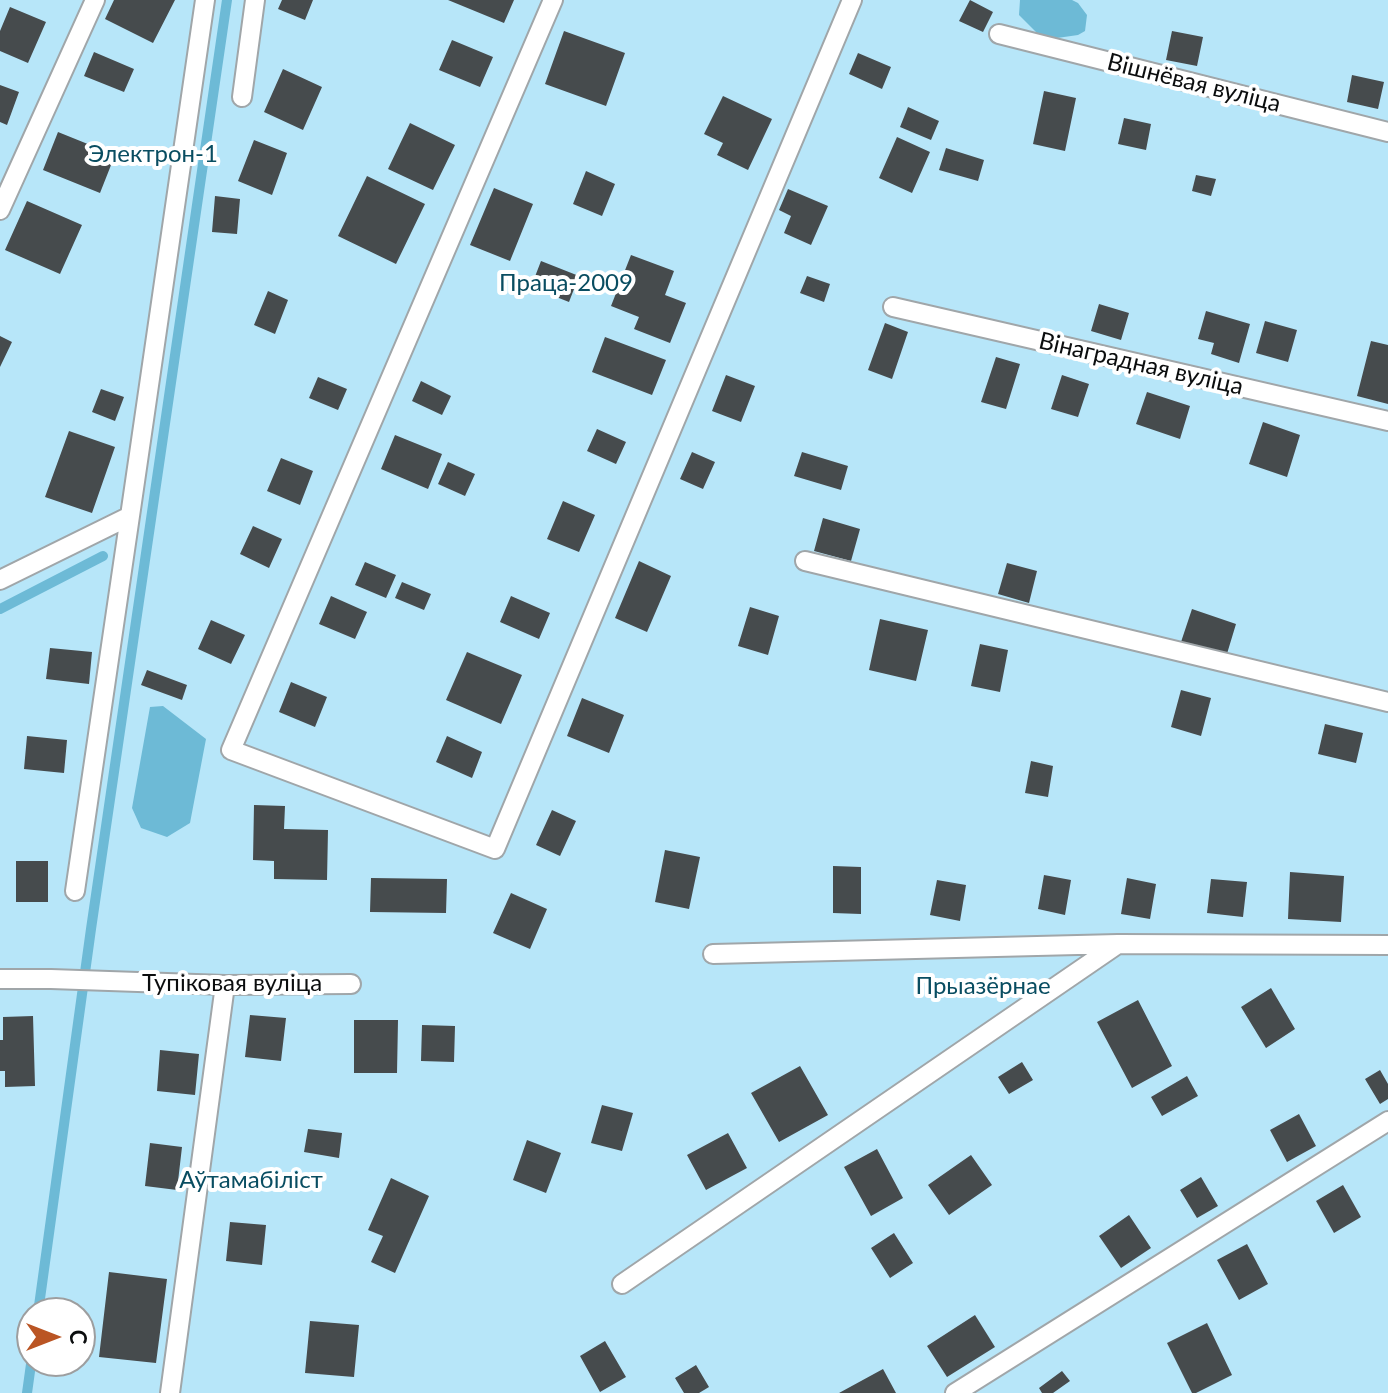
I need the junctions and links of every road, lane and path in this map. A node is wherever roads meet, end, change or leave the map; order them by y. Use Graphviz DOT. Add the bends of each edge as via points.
graph roads {
  1 [pos="95,0"];
  2 [pos="205,0"];
  3 [pos="255,0"];
  4 [pos="553,0"];
  5 [pos="852,0"];
  6 [pos="999,34"];
  7 [pos="242,97"];
  8 [pos="1388,132"];
  9 [pos="0,210"];
  10 [pos="893,307"];
  11 [pos="1388,421"];
  12 [pos="130,516"];
  13 [pos="805,561"];
  14 [pos="0,580"];
  15 [pos="1388,702"];
  16 [pos="75,891"];
  17 [pos="1118,944"];
  18 [pos="1388,945"];
  19 [pos="713,954"];
  20 [pos="0,979"];
  21 [pos="351,984"];
  22 [pos="225,985"];
  23 [pos="1388,1121"];
  24 [pos="622,1284"];
  25 [pos="170,1393"];
  26 [pos="955,1393"];
  1 -- 9 [label="lane"];
  2 -- 12 [label="lane"];
  3 -- 7 [label="lane"];
  4 -- 5 [label="lane" via="231,750 495,849"];
  6 -- 8 [label="lane, Вішнёвая вуліца"];
  10 -- 11 [label="lane, Вінаградная вуліца"];
  12 -- 14 [label="lane"];
  12 -- 16 [label="lane"];
  13 -- 15 [label="lane"];
  17 -- 18 [label="lane"];
  17 -- 19 [label="lane"];
  17 -- 24 [label="lane"];
  20 -- 22 [label="lane, Тупіковая вуліца"];
  21 -- 22 [label="lane, Тупіковая вуліца"];
  22 -- 25 [label="lane"];
  23 -- 26 [label="lane"];
}
